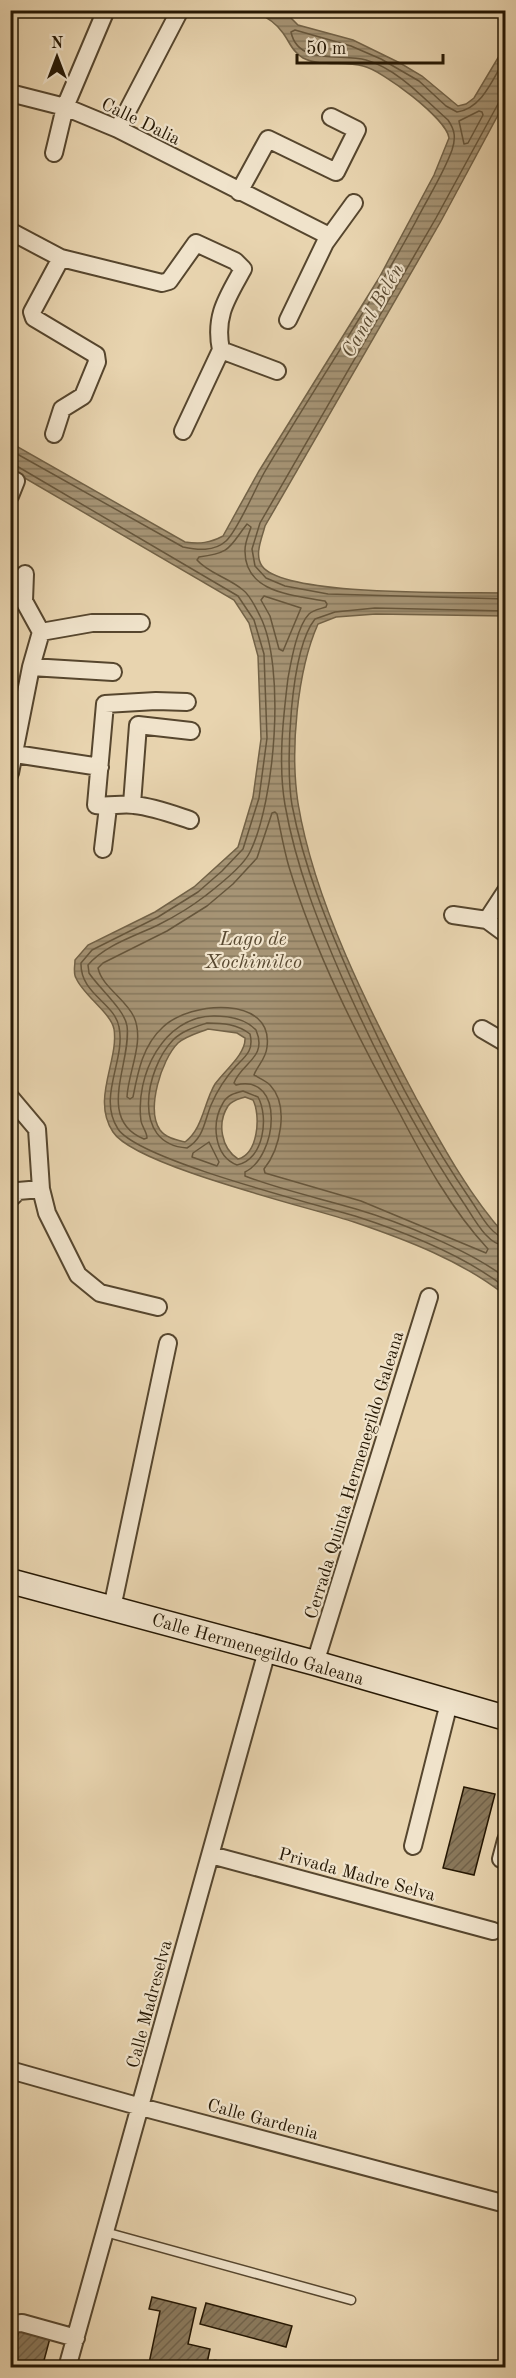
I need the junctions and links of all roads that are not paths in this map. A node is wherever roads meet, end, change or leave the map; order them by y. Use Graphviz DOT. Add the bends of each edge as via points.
graph roads {
  1 [pos="106,10"];
  2 [pos="180,10"];
  3 [pos="10,93"];
  4 [pos="65,107"];
  5 [pos="331,117"];
  6 [pos="118,129"];
  7 [pos="54,153"];
  8 [pos="239,192"];
  9 [pos="354,202"];
  10 [pos="10,231"];
  11 [pos="329,236"];
  12 [pos="61,258"];
  13 [pos="288,320"];
  14 [pos="221,350"];
  15 [pos="277,370"];
  16 [pos="183,431"];
  17 [pos="54,434"];
  18 [pos="25,574"];
  19 [pos="141,622"];
  20 [pos="41,633"];
  21 [pos="31,667"];
  22 [pos="112,672"];
  23 [pos="187,702"];
  24 [pos="191,731"];
  25 [pos="15,754"];
  26 [pos="100,767"];
  27 [pos="10,773"];
  28 [pos="132,804"];
  29 [pos="108,807"];
  30 [pos="190,820"];
  31 [pos="103,849"];
  32 [pos="506,891"];
  33 [pos="453,915"];
  34 [pos="487,920"];
  35 [pos="506,934"];
  36 [pos="482,1029"];
  37 [pos="506,1043"];
  38 [pos="10,1097"];
  39 [pos="41,1189"];
  40 [pos="10,1199"];
  41 [pos="429,1297"];
  42 [pos="158,1307"];
  43 [pos="168,1343"];
  44 [pos="10,1581"];
  45 [pos="112,1608"];
  46 [pos="267,1651"];
  47 [pos="315,1663"];
  48 [pos="449,1704"];
  49 [pos="506,1719"];
  50 [pos="506,1840"];
  51 [pos="413,1846"];
  52 [pos="211,1855"];
  53 [pos="501,1859"];
  54 [pos="493,1931"];
  55 [pos="10,2070"];
  56 [pos="141,2107"];
  57 [pos="506,2204"];
  58 [pos="105,2232"];
  59 [pos="351,2300"];
  60 [pos="10,2324"];
  61 [pos="76,2338"];
  62 [pos="215,2364"];
  63 [pos="67,2367"];
  64 [pos="225,2367"];
  1 -- 4 [label="street"];
  2 -- 6 [label="street"];
  3 -- 4 [label="street, Calle Dalia"];
  4 -- 6 [label="street, Calle Dalia"];
  4 -- 7 [label="street"];
  5 -- 8 [label="street" via="357,130 336,172 268,139"];
  6 -- 8 [label="street, Calle Dalia"];
  8 -- 11 [label="street, Calle Dalia"];
  9 -- 11 [label="street"];
  10 -- 12 [label="street"];
  11 -- 13 [label="street"];
  12 -- 14 [label="street" via="162,283 169,281 196,243 235,261 243,270 219,317"];
  12 -- 17 [label="street" via="32,312 34,318 96,355 97,362 83,396 62,410"];
  14 -- 15 [label="street"];
  14 -- 16 [label="street"];
  18 -- 20 [label="street" via="24,601"];
  19 -- 20 [label="street" via="92,624"];
  20 -- 21 [label="street"];
  21 -- 22 [label="street"];
  21 -- 25 [label="street"];
  23 -- 26 [label="street" via="105,704"];
  24 -- 28 [label="street" via="138,725"];
  25 -- 26 [label="street"];
  25 -- 27 [label="street"];
  26 -- 29 [label="street" via="96,805"];
  28 -- 29 [label="street"];
  28 -- 30 [label="street"];
  29 -- 31 [label="street"];
  32 -- 34 [label="street"];
  33 -- 34 [label="street"];
  34 -- 35 [label="street"];
  36 -- 37 [label="street"];
  38 -- 39 [label="street" via="37,1129"];
  39 -- 40 [label="street" via="18,1191"];
  39 -- 42 [label="street" via="47,1213 78,1275 100,1293"];
  41 -- 47 [label="street, Cerrada Quinta Hermenegildo Galeana"];
  43 -- 45 [label="street"];
  44 -- 45 [label="street, Calle Hermenegildo Galeana"];
  45 -- 46 [label="street, Calle Hermenegildo Galeana"];
  46 -- 47 [label="street, Calle Hermenegildo Galeana"];
  46 -- 52 [label="street, Calle Madreselva"];
  47 -- 48 [label="street, Calle Hermenegildo Galeana"];
  48 -- 49 [label="street, Calle Hermenegildo Galeana"];
  48 -- 51 [label="street"];
  50 -- 53 [label="street"];
  52 -- 54 [label="street, Privada Madre Selva"];
  52 -- 56 [label="street, Calle Madreselva"];
  55 -- 56 [label="street, Calle Gardenia"];
  56 -- 57 [label="street, Calle Gardenia"];
  56 -- 58 [label="street, Calle Madreselva"];
  58 -- 59 [label="lane"];
  58 -- 61 [label="street, Calle Madreselva"];
  60 -- 61 [label="street" via="22,2323"];
  61 -- 63 [label="street, Calle Madreselva"];
  62 -- 64 [label="lane"];
}
